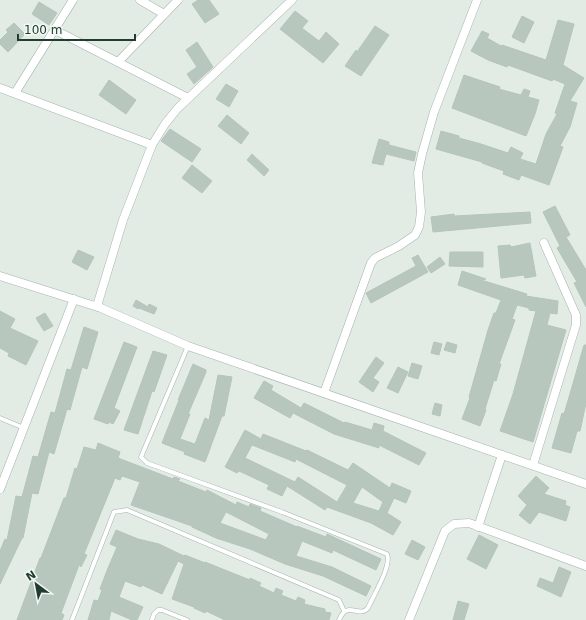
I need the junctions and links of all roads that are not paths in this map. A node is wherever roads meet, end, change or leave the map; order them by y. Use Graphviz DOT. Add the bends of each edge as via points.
graph roads {
  1 [pos="73,0"];
  2 [pos="140,0"];
  3 [pos="178,0"];
  4 [pos="292,0"];
  5 [pos="477,0"];
  6 [pos="164,14"];
  7 [pos="54,30"];
  8 [pos="118,62"];
  9 [pos="0,88"];
  10 [pos="15,93"];
  11 [pos="188,98"];
  12 [pos="152,145"];
  13 [pos="544,243"];
  14 [pos="0,276"];
  15 [pos="74,299"];
  16 [pos="97,306"];
  17 [pos="188,346"];
  18 [pos="324,393"];
  19 [pos="0,418"];
  20 [pos="24,428"];
  21 [pos="502,455"];
  22 [pos="533,465"];
  23 [pos="586,484"];
  24 [pos="0,489"];
  25 [pos="478,527"];
  26 [pos="586,566"];
  27 [pos="344,611"];
  28 [pos="72,620"];
  29 [pos="152,620"];
  30 [pos="187,620"];
  31 [pos="339,620"];
  32 [pos="409,620"];
  1 -- 7 [label="street"];
  2 -- 6 [label="street"];
  3 -- 6 [label="street"];
  4 -- 11 [label="street"];
  5 -- 18 [label="street" via="434,112 422,154 418,173 420,227 414,235 375,258 371,263"];
  6 -- 8 [label="street"];
  7 -- 8 [label="street"];
  7 -- 10 [label="street"];
  8 -- 11 [label="street"];
  9 -- 10 [label="street"];
  10 -- 12 [label="street"];
  11 -- 12 [label="street" via="165,124"];
  12 -- 16 [label="street" via="123,220"];
  13 -- 22 [label="street" via="576,316 576,325"];
  14 -- 15 [label="street"];
  15 -- 16 [label="street"];
  15 -- 20 [label="street"];
  16 -- 17 [label="street"];
  17 -- 18 [label="street"];
  17 -- 27 [label="lane" via="141,457 147,463 282,512 387,554 387,566 368,608 359,612 350,609"];
  18 -- 21 [label="street"];
  19 -- 20 [label="lane"];
  20 -- 24 [label="street"];
  21 -- 22 [label="street"];
  21 -- 25 [label="street"];
  22 -- 23 [label="street"];
  25 -- 26 [label="street"];
  25 -- 32 [label="street" via="469,523 454,524 445,531"];
  27 -- 28 [label="lane" via="339,600 127,510 114,512"];
  27 -- 31 [label="lane"];
  29 -- 30 [label="lane" via="158,610 162,610"];
}
